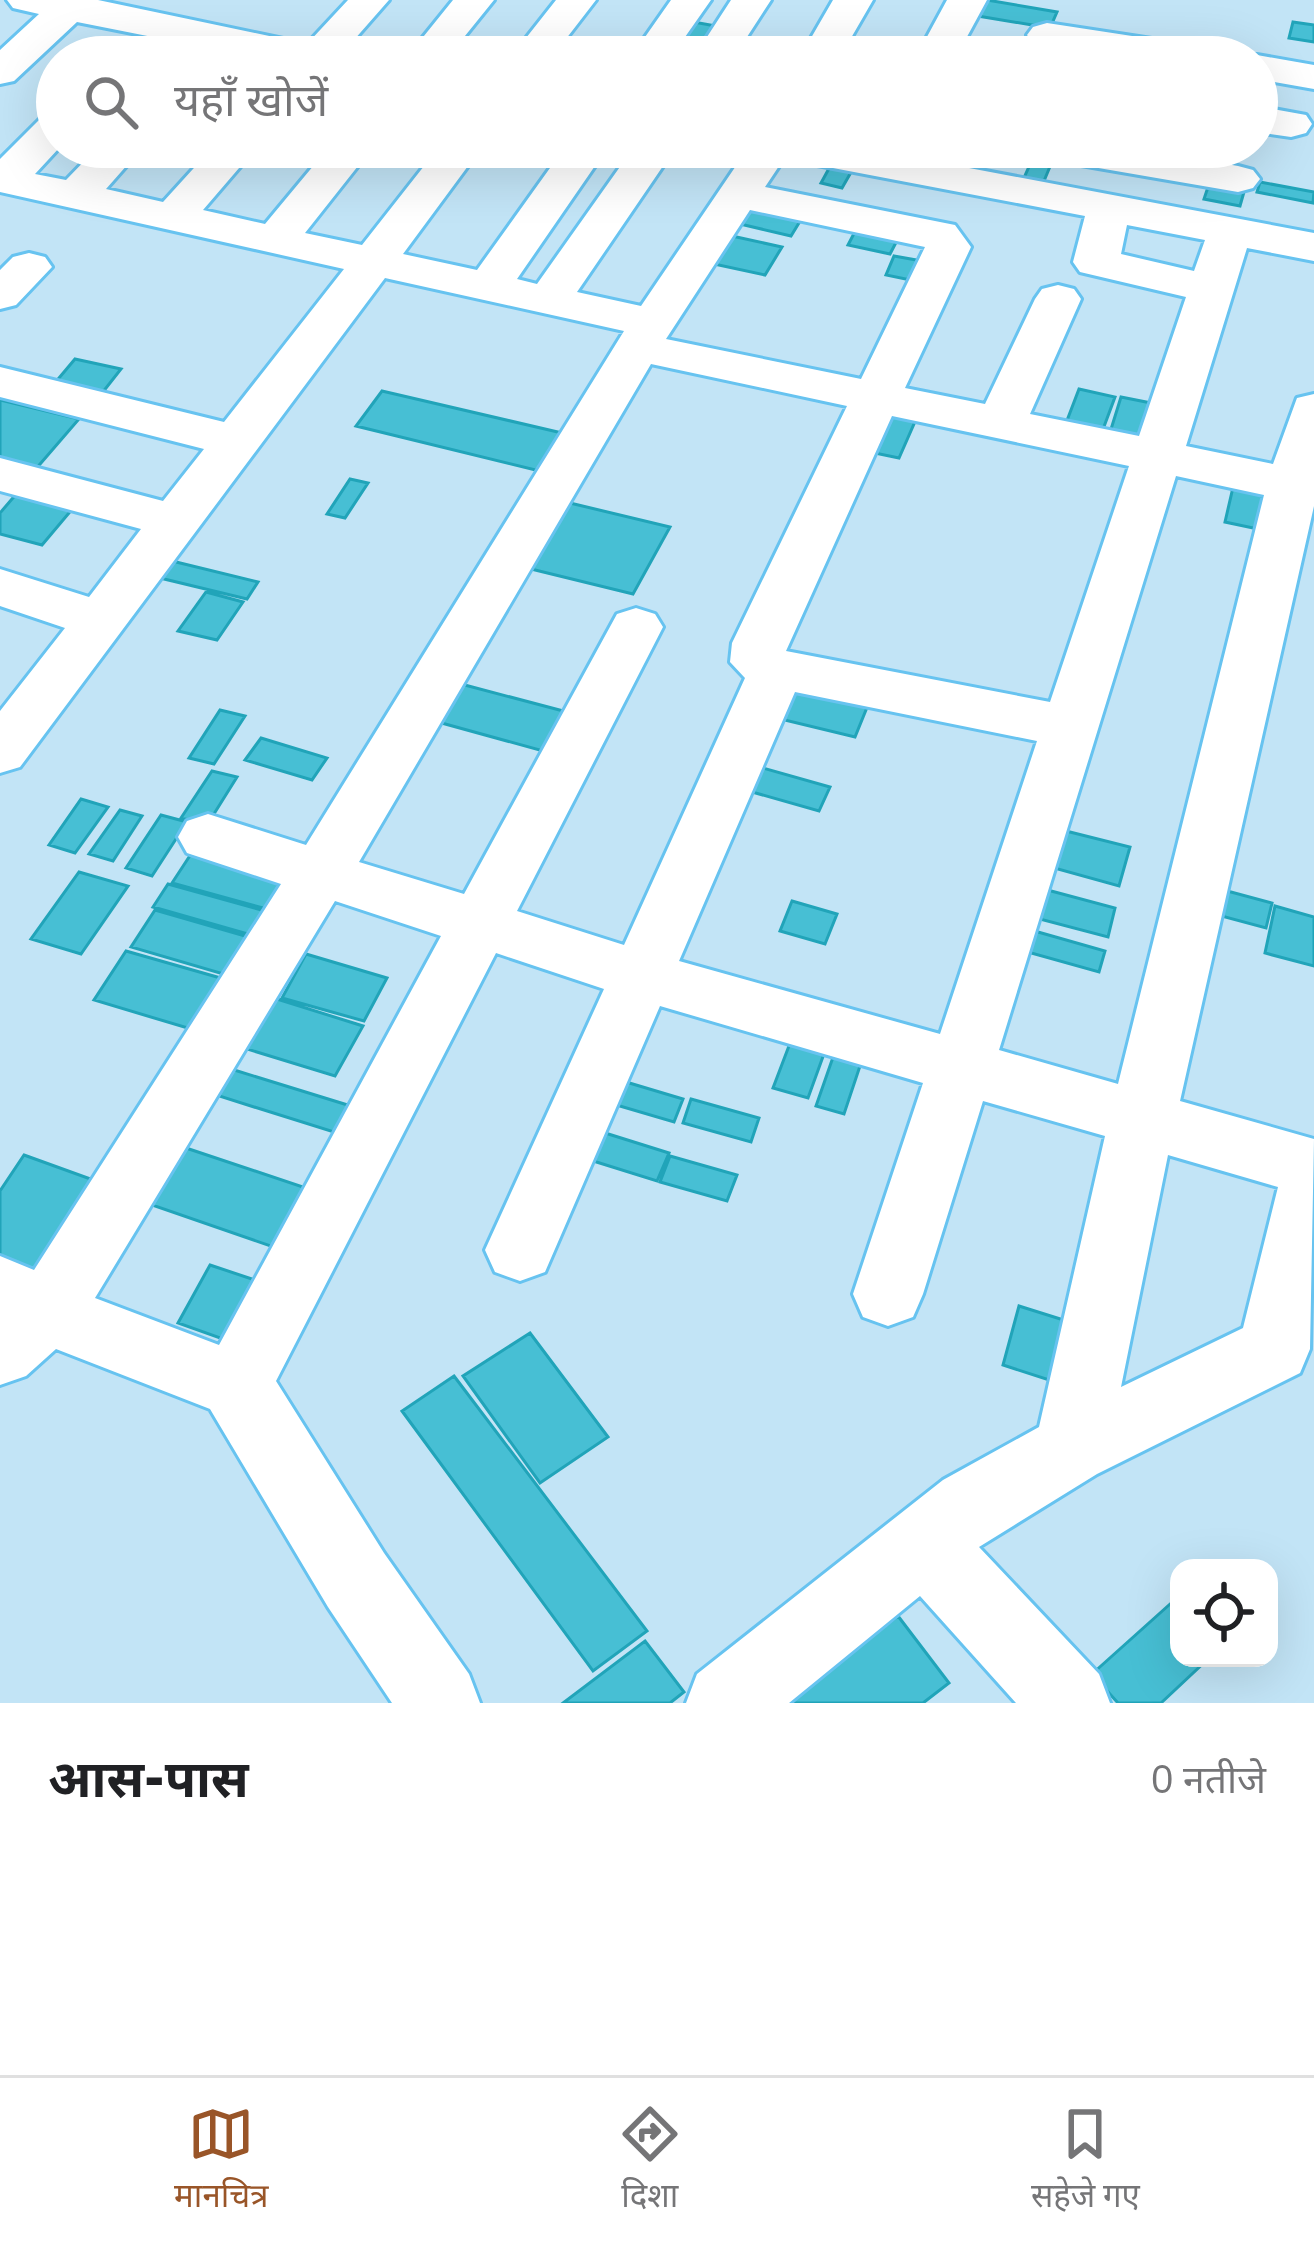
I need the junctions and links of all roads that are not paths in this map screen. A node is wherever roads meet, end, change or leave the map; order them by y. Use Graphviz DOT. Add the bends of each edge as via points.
graph roads {
  1 [pos="27,0"];
  2 [pos="262,0"];
  3 [pos="369,0"];
  4 [pos="474,0"];
  5 [pos="576,0"];
  6 [pos="691,0"];
  7 [pos="752,0"];
  8 [pos="854,0"];
  9 [pos="967,0"];
  10 [pos="73,4"];
  11 [pos="171,13"];
  12 [pos="39,36"];
  13 [pos="147,36"];
  14 [pos="201,36"];
  15 [pos="228,36"];
  16 [pos="335,36"];
  17 [pos="444,36"];
  18 [pos="548,36"];
  19 [pos="666,36"];
  20 [pos="729,36"];
  21 [pos="833,36"];
  22 [pos="947,36"];
  23 [pos="36,38"];
  24 [pos="1278,71"];
  25 [pos="0,72"];
  26 [pos="1314,77"];
  27 [pos="36,147"];
  28 [pos="102,168"];
  29 [pos="217,168"];
  30 [pos="335,168"];
  31 [pos="444,168"];
  32 [pos="572,168"];
  33 [pos="640,168"];
  34 [pos="755,168"];
  35 [pos="937,168"];
  36 [pos="1118,168"];
  37 [pos="2,179"];
  38 [pos="76,195"];
  39 [pos="739,195"];
  40 [pos="1234,205"];
  41 [pos="1109,209"];
  42 [pos="173,217"];
  43 [pos="276,240"];
  44 [pos="1314,248"];
  45 [pos="371,261"];
  46 [pos="488,286"];
  47 [pos="1208,288"];
  48 [pos="1058,299"];
  49 [pos="549,300"];
  50 [pos="645,335"];
  51 [pos="0,382"];
  52 [pos="874,397"];
  53 [pos="1314,409"];
  54 [pos="1001,423"];
  55 [pos="235,441"];
  56 [pos="1156,455"];
  57 [pos="0,474"];
  58 [pos="1303,486"];
  59 [pos="174,521"];
  60 [pos="0,587"];
  61 [pos="100,620"];
  62 [pos="636,626"];
  63 [pos="777,669"];
  64 [pos="10,722"];
  65 [pos="1070,727"];
  66 [pos="208,837"];
  67 [pos="323,872"];
  68 [pos="478,926"];
  69 [pos="640,975"];
  70 [pos="961,1068"];
  71 [pos="1142,1120"];
  72 [pos="1314,1168"];
  73 [pos="1314,1178"];
  74 [pos="520,1250"];
  75 [pos="888,1294"];
  76 [pos="16,1318"];
  77 [pos="1294,1354"];
  78 [pos="236,1385"];
  79 [pos="1071,1449"];
  80 [pos="924,1543"];
  81 [pos="440,1703"];
  82 [pos="726,1703"];
  83 [pos="1070,1703"];
  1 -- 10 [label="street"];
  2 -- 15 [label="street"];
  3 -- 16 [label="street"];
  4 -- 17 [label="street"];
  5 -- 18 [label="street"];
  6 -- 19 [label="street"];
  7 -- 20 [label="street"];
  8 -- 21 [label="street"];
  9 -- 22 [label="street"];
  10 -- 11 [label="street"];
  10 -- 12 [label="street"];
  11 -- 13 [label="street"];
  11 -- 14 [label="street"];
  23 -- 25 [label="street"];
  24 -- 26 [label="street"];
  27 -- 37 [label="street"];
  28 -- 38 [label="street"];
  29 -- 42 [label="street"];
  30 -- 43 [label="street"];
  31 -- 45 [label="street"];
  32 -- 46 [label="street"];
  33 -- 49 [label="street"];
  34 -- 39 [label="street"];
  35 -- 41 [label="street"];
  36 -- 40 [label="street"];
  37 -- 38 [label="street"];
  38 -- 42 [label="street"];
  39 -- 50 [label="street"];
  39 -- 52 [label="street" via="947,241"];
  40 -- 41 [label="street"];
  40 -- 44 [label="street"];
  40 -- 47 [label="street"];
  41 -- 47 [label="street" via="1096,262"];
  42 -- 43 [label="street"];
  43 -- 45 [label="street"];
  45 -- 46 [label="street"];
  45 -- 55 [label="street"];
  46 -- 49 [label="street"];
  47 -- 56 [label="street"];
  48 -- 54 [label="street"];
  49 -- 50 [label="street"];
  50 -- 52 [label="street"];
  50 -- 67 [label="street"];
  51 -- 55 [label="street"];
  52 -- 54 [label="street"];
  52 -- 63 [label="street" via="759,643 758,662"];
  53 -- 58 [label="street"];
  54 -- 56 [label="street"];
  55 -- 59 [label="street"];
  56 -- 58 [label="street"];
  56 -- 65 [label="street"];
  57 -- 59 [label="street"];
  58 -- 71 [label="street"];
  59 -- 61 [label="street"];
  60 -- 61 [label="street"];
  61 -- 64 [label="street"];
  62 -- 68 [label="street"];
  63 -- 65 [label="street"];
  63 -- 69 [label="street"];
  65 -- 70 [label="street"];
  66 -- 67 [label="street"];
  67 -- 68 [label="street"];
  67 -- 76 [label="street"];
  68 -- 69 [label="street"];
  68 -- 78 [label="street"];
  69 -- 70 [label="street"];
  69 -- 74 [label="street"];
  70 -- 71 [label="street"];
  70 -- 75 [label="street"];
  71 -- 72 [label="street"];
  71 -- 79 [label="street"];
  73 -- 77 [label="street"];
  76 -- 78 [label="street"];
  77 -- 79 [label="street"];
  78 -- 81 [label="street"];
  79 -- 80 [label="street" via="970,1506"];
  80 -- 82 [label="street"];
  80 -- 83 [label="street"];
}
